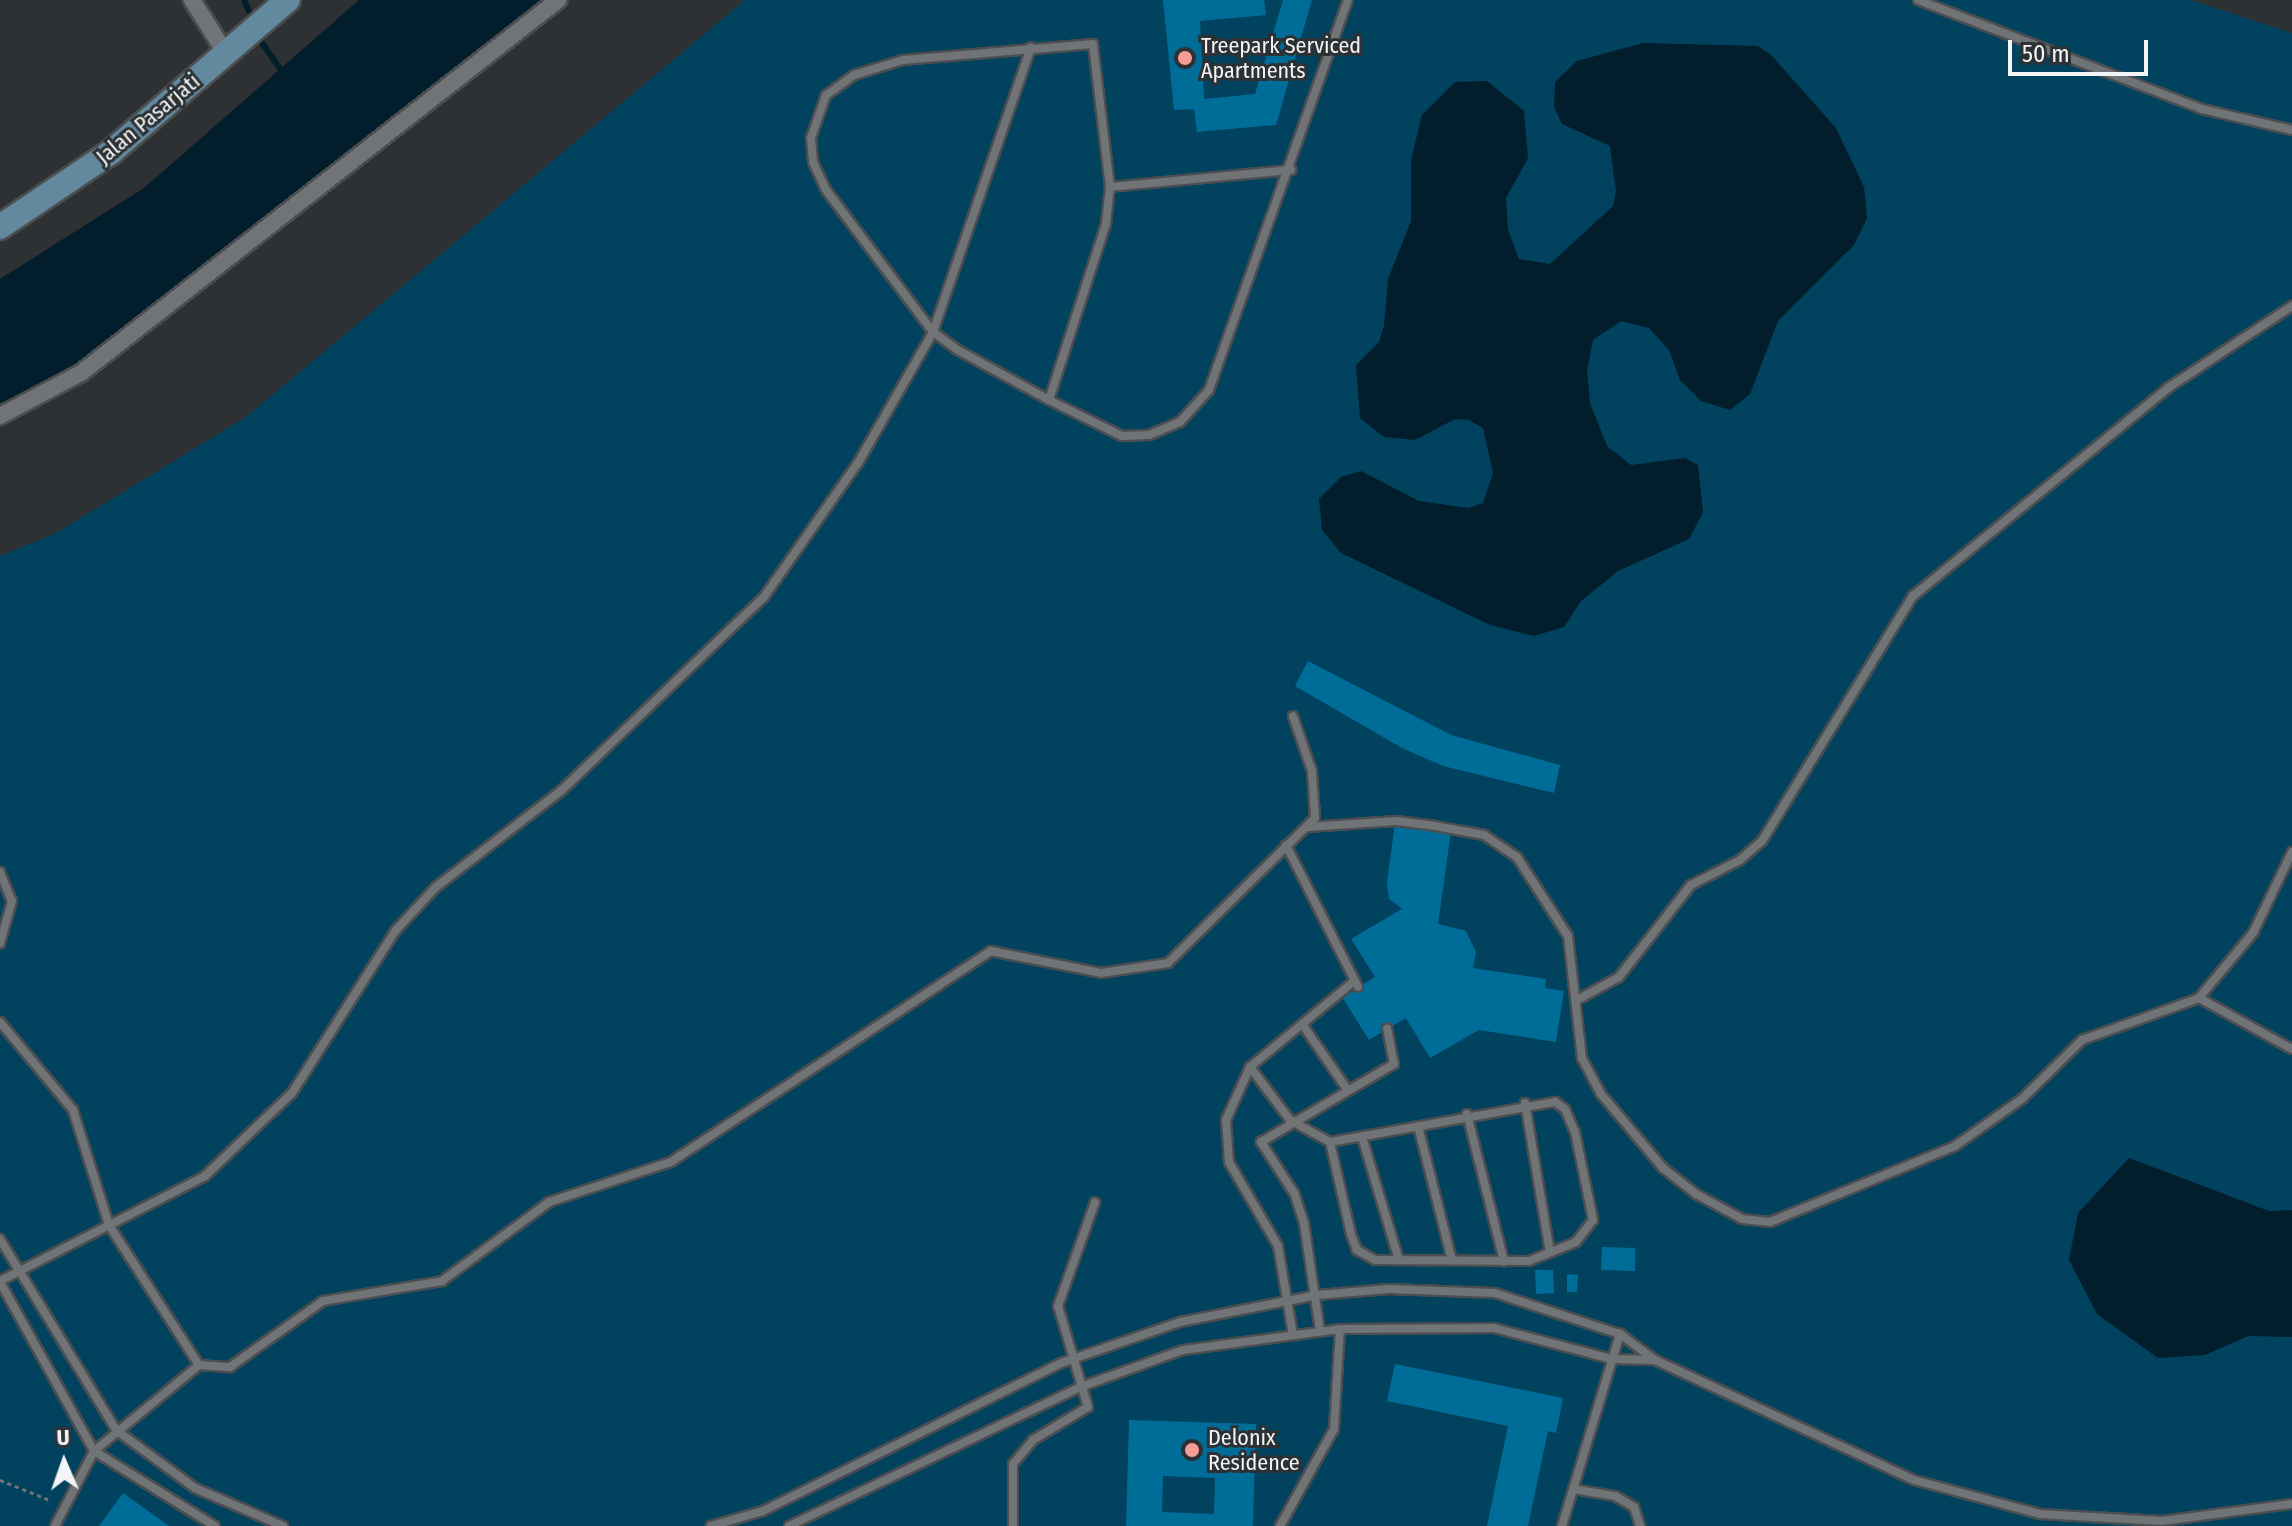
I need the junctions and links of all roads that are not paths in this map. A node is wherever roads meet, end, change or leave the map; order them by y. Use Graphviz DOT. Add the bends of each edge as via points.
graph roads {
  1 [pos="192,0"];
  2 [pos="288,0"];
  3 [pos="558,0"];
  4 [pos="1348,0"];
  5 [pos="1918,0"];
  6 [pos="1031,47"];
  7 [pos="225,52"];
  8 [pos="2292,130"];
  9 [pos="1291,170"];
  10 [pos="1110,187"];
  11 [pos="0,227"];
  12 [pos="2292,306"];
  13 [pos="933,332"];
  14 [pos="1049,400"];
  15 [pos="0,416"];
  16 [pos="1293,716"];
  17 [pos="1308,827"];
  18 [pos="1286,845"];
  19 [pos="2292,852"];
  20 [pos="0,872"];
  21 [pos="0,943"];
  22 [pos="2199,998"];
  23 [pos="1577,1000"];
  24 [pos="0,1022"];
  25 [pos="1302,1024"];
  26 [pos="1387,1029"];
  27 [pos="2292,1049"];
  28 [pos="1250,1067"];
  29 [pos="1347,1089"];
  30 [pos="1525,1103"];
  31 [pos="1467,1114"];
  32 [pos="1290,1120"];
  33 [pos="1418,1126"];
  34 [pos="1362,1137"];
  35 [pos="1330,1142"];
  36 [pos="1095,1202"];
  37 [pos="109,1225"];
  38 [pos="0,1239"];
  39 [pos="1550,1252"];
  40 [pos="1399,1260"];
  41 [pos="1452,1260"];
  42 [pos="1504,1261"];
  43 [pos="23,1273"];
  44 [pos="0,1282"];
  45 [pos="1317,1295"];
  46 [pos="1289,1300"];
  47 [pos="1340,1329"];
  48 [pos="1320,1331"];
  49 [pos="1620,1334"];
  50 [pos="1293,1335"];
  51 [pos="1611,1359"];
  52 [pos="1070,1360"];
  53 [pos="1655,1360"];
  54 [pos="199,1365"];
  55 [pos="1083,1386"];
  56 [pos="116,1430"];
  57 [pos="94,1451"];
  58 [pos="1573,1489"];
  59 [pos="2292,1504"];
  60 [pos="55,1526"];
  61 [pos="215,1526"];
  62 [pos="283,1526"];
  63 [pos="711,1526"];
  64 [pos="789,1526"];
  65 [pos="1013,1526"];
  66 [pos="1280,1526"];
  67 [pos="1562,1526"];
  68 [pos="1640,1526"];
  1 -- 7 [label="street"];
  2 -- 7 [label="main road, Jalan Pasarjati"];
  3 -- 15 [label="street" via="81,373"];
  4 -- 9 [label="lane"];
  5 -- 8 [label="lane" via="2202,109"];
  6 -- 10 [label="lane" via="1089,40 1097,49"];
  6 -- 13 [label="lane"];
  6 -- 13 [label="lane" via="903,60 854,75 826,95 815,118 813,162 826,190"];
  7 -- 11 [label="main road, Jalan Pasarjati" via="100,160"];
  9 -- 10 [label="lane"];
  9 -- 14 [label="lane" via="1209,390 1180,422 1149,435 1122,436"];
  10 -- 14 [label="lane" via="1098,264"];
  12 -- 23 [label="lane" via="2168,388 1913,596 1762,841 1740,860 1691,885 1619,977"];
  13 -- 14 [label="lane"];
  13 -- 37 [label="lane" via="858,463 764,597 562,790 436,887 396,930 292,1093 205,1176"];
  16 -- 17 [label="lane" via="1317,808"];
  17 -- 18 [label="lane"];
  17 -- 23 [label="lane" via="1396,821 1473,832 1501,844 1534,876 1556,911 1568,936"];
  18 -- 25 [label="lane" via="1355,984"];
  18 -- 54 [label="lane" via="1192,946 1168,963 1101,973 991,951 671,1162 549,1202 442,1281 323,1301 230,1367"];
  19 -- 22 [label="lane" via="2253,933"];
  20 -- 21 [label="lane" via="12,901"];
  22 -- 23 [label="lane" via="2082,1040 1995,1122 1955,1146 1770,1222 1742,1219 1663,1168 1601,1094 1582,1058"];
  22 -- 27 [label="lane"];
  24 -- 37 [label="lane" via="73,1110"];
  25 -- 28 [label="lane"];
  25 -- 29 [label="lane"];
  26 -- 29 [label="lane" via="1394,1064"];
  28 -- 32 [label="lane"];
  28 -- 46 [label="lane" via="1234,1096 1223,1142 1278,1246"];
  29 -- 32 [label="lane"];
  30 -- 31 [label="lane"];
  30 -- 39 [label="lane"];
  30 -- 39 [label="lane" via="1555,1102 1565,1109 1593,1220 1576,1242"];
  31 -- 33 [label="lane"];
  31 -- 42 [label="lane"];
  32 -- 35 [label="lane"];
  32 -- 45 [label="lane" via="1265,1136 1261,1150 1294,1193"];
  33 -- 34 [label="lane"];
  33 -- 41 [label="lane"];
  34 -- 35 [label="lane"];
  34 -- 40 [label="lane"];
  35 -- 40 [label="lane" via="1357,1250 1375,1260"];
  36 -- 52 [label="lane" via="1058,1306"];
  37 -- 43 [label="lane"];
  37 -- 54 [label="lane"];
  38 -- 43 [label="lane"];
  39 -- 42 [label="lane"];
  40 -- 41 [label="lane"];
  41 -- 42 [label="lane"];
  43 -- 44 [label="lane"];
  43 -- 56 [label="lane"];
  44 -- 57 [label="lane"];
  45 -- 46 [label="lane"];
  45 -- 48 [label="lane"];
  45 -- 49 [label="lane" via="1389,1289 1495,1293"];
  46 -- 50 [label="lane"];
  46 -- 52 [label="lane" via="1180,1322"];
  47 -- 48 [label="lane"];
  47 -- 51 [label="lane" via="1494,1328"];
  47 -- 66 [label="lane" via="1334,1429"];
  48 -- 50 [label="lane"];
  49 -- 51 [label="lane"];
  49 -- 53 [label="lane"];
  50 -- 55 [label="lane" via="1183,1350"];
  51 -- 53 [label="lane"];
  51 -- 58 [label="lane"];
  52 -- 55 [label="lane"];
  52 -- 63 [label="lane" via="989,1394 763,1511"];
  53 -- 59 [label="lane" via="1914,1480 2040,1514 2162,1521"];
  54 -- 56 [label="lane"];
  55 -- 64 [label="lane"];
  55 -- 65 [label="lane" via="1084,1414 1033,1440 1013,1464"];
  56 -- 57 [label="lane"];
  56 -- 62 [label="lane" via="195,1488"];
  57 -- 60 [label="lane"];
  57 -- 61 [label="lane"];
  58 -- 67 [label="lane"];
  58 -- 68 [label="lane" via="1615,1496 1634,1507"];
}
